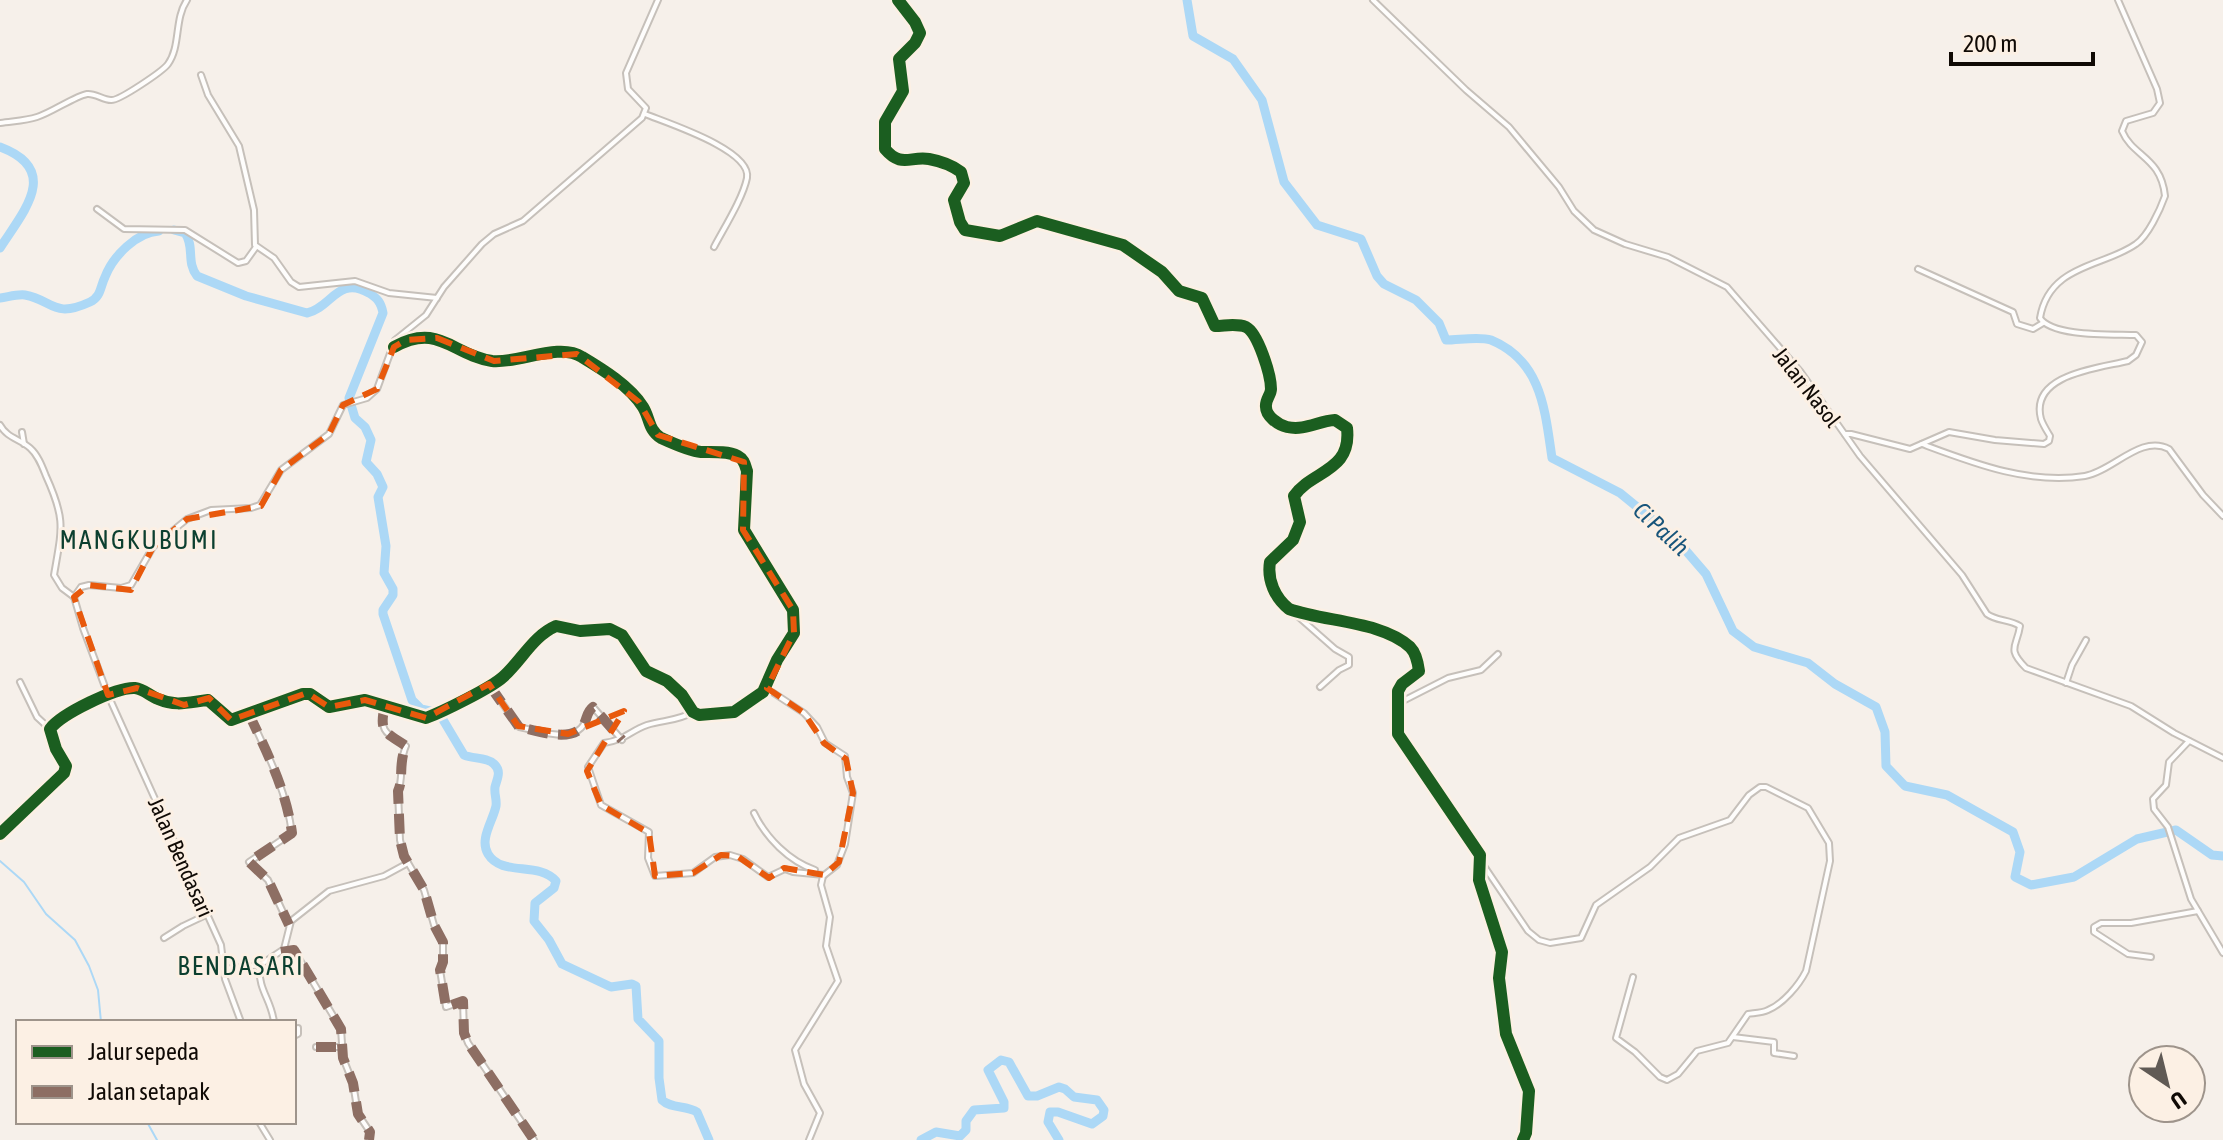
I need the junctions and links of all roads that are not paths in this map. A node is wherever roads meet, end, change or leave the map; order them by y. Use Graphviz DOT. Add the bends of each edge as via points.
graph roads {
  1 [pos="187,0"];
  2 [pos="658,0"];
  3 [pos="898,0"];
  4 [pos="1373,0"];
  5 [pos="2118,0"];
  6 [pos="201,75"];
  7 [pos="645,114"];
  8 [pos="0,123"];
  9 [pos="97,209"];
  10 [pos="256,247"];
  11 [pos="714,247"];
  12 [pos="1918,269"];
  13 [pos="437,298"];
  14 [pos="2043,323"];
  15 [pos="394,347"];
  16 [pos="0,425"];
  17 [pos="22,432"];
  18 [pos="1845,434"];
  19 [pos="24,444"];
  20 [pos="1922,444"];
  21 [pos="2223,516"];
  22 [pos="74,597"];
  23 [pos="1291,610"];
  24 [pos="2086,640"];
  25 [pos="1498,654"];
  26 [pos="20,682"];
  27 [pos="2066,683"];
  28 [pos="490,686"];
  29 [pos="1320,687"];
  30 [pos="766,688"];
  31 [pos="108,695"];
  32 [pos="1397,704"];
  33 [pos="385,706"];
  34 [pos="693,712"];
  35 [pos="249,714"];
  36 [pos="50,729"];
  37 [pos="622,740"];
  38 [pos="2189,741"];
  39 [pos="2223,758"];
  40 [pos="754,813"];
  41 [pos="0,834"];
  42 [pos="1481,861"];
  43 [pos="408,863"];
  44 [pos="824,875"];
  45 [pos="2198,911"];
  46 [pos="206,915"];
  47 [pos="289,925"];
  48 [pos="164,938"];
  49 [pos="281,952"];
  50 [pos="2223,953"];
  51 [pos="2151,957"];
  52 [pos="259,966"];
  53 [pos="223,969"];
  54 [pos="1633,977"];
  55 [pos="240,1020"];
  56 [pos="274,1020"];
  57 [pos="298,1028"];
  58 [pos="296,1035"];
  59 [pos="1733,1037"];
  60 [pos="316,1047"];
  61 [pos="342,1047"];
  62 [pos="1794,1056"];
  63 [pos="369,1140"];
  64 [pos="534,1140"];
  65 [pos="809,1140"];
  66 [pos="1523,1140"];
  1 -- 8 [label="street" via="169,63 126,95 112,100 87,94 37,117"];
  2 -- 7 [label="street" via="626,73 628,89 644,104"];
  3 -- 23 [label="street" via="920,33 899,59 903,91 885,122 885,149 903,160 929,159 961,172 964,183 954,200 965,230 1000,236 1037,221 1127,246 1179,291 1202,298 1215,326 1243,326 1252,332 1270,385 1266,407 1276,422 1304,429 1335,420 1347,428 1339,462 1295,493 1300,519 1295,536 1270,562 1271,586"];
  4 -- 18 [label="street, Jalan Nasol" via="1509,127 1594,230 1668,257 1727,287 1800,371"];
  5 -- 14 [label="street" via="2160,103 2153,113 2126,121 2122,131 2153,164 2165,196 2137,243 2082,266 2059,285 2041,311"];
  6 -- 10 [label="street" via="241,149"];
  7 -- 11 [label="street" via="730,150 744,165 746,180"];
  7 -- 13 [label="street" via="515,227 482,244"];
  9 -- 10 [label="street" via="130,230 185,230 238,263"];
  10 -- 13 [label="street" via="274,258 299,287 355,281 384,292"];
  12 -- 14 [label="street" via="2013,312 2017,324 2033,329"];
  13 -- 15 [label="street" via="426,315 397,337"];
  14 -- 20 [label="street" via="2061,330 2136,335 2142,342 2132,359 2069,376 2046,390 2040,416 2050,436 2047,443 1949,432"];
  15 -- 22 [label="street" via="377,389 347,403 329,434 281,470 260,505 211,510 187,519 153,547 131,585 89,585"];
  15 -- 30 [label="street" via="410,339 437,338 494,361 577,354 641,404 658,435 694,451 738,456 747,471 744,530 793,610 794,633"];
  16 -- 19 [label="street"];
  17 -- 19 [label="street"];
  18 -- 20 [label="street" via="1910,449"];
  18 -- 27 [label="street, Jalan Nasol" via="1962,575 1987,614 2020,626 2013,644 2017,659 2026,668"];
  19 -- 22 [label="street, Jalan Bendasari" via="38,459 61,512 54,575"];
  20 -- 21 [label="street" via="1987,468 2053,477 2085,476 2143,447 2159,445 2169,449"];
  22 -- 31 [label="street, Jalan Bendasari"];
  23 -- 29 [label="street" via="1349,657 1349,665"];
  23 -- 32 [label="street" via="1381,631 1411,648 1419,671 1400,686"];
  24 -- 27 [label="street"];
  25 -- 32 [label="street" via="1481,670 1444,680"];
  26 -- 36 [label="street" via="37,717"];
  27 -- 38 [label="street, Jalan Nasol" via="2131,706"];
  28 -- 33 [label="street" via="423,718"];
  28 -- 34 [label="street" via="554,626 608,629 625,637 646,671 667,681"];
  28 -- 37 [label="street" via="519,727 572,733 593,707"];
  30 -- 34 [label="street" via="734,712"];
  30 -- 44 [label="street" via="814,723 825,743 846,757 853,793 844,848 837,865"];
  31 -- 35 [label="street" via="137,688 180,705 208,700 229,720"];
  31 -- 36 [label="street"];
  31 -- 46 [label="street, Jalan Bendasari"];
  32 -- 42 [label="street" via="1401,741"];
  33 -- 35 [label="street" via="360,700 329,707 303,694"];
  33 -- 43 [label="street" via="384,730 406,746 398,791 401,843"];
  34 -- 37 [label="street" via="642,727"];
  35 -- 47 [label="street" via="281,784 292,833 249,862 268,880"];
  36 -- 41 [label="street" via="66,766 64,773"];
  37 -- 44 [label="street" via="603,744 587,771 601,805 649,832 648,858 655,876 693,873 715,857 730,855 768,877 785,869"];
  38 -- 39 [label="street, Jalan Nasol"];
  38 -- 45 [label="street" via="2169,762 2166,785 2153,799"];
  40 -- 44 [label="street" via="786,854"];
  42 -- 59 [label="street" via="1531,934 1546,942 1578,940 1596,905 1650,867 1679,838 1730,820 1755,790 1766,787 1805,806 1829,843 1830,854 1806,971 1773,1007 1748,1014"];
  42 -- 66 [label="street" via="1479,880 1502,952 1499,978 1506,1034 1529,1091"];
  43 -- 47 [label="street" via="384,876 329,891"];
  43 -- 64 [label="street" via="443,942 440,970 446,1007 463,1001 468,1043"];
  44 -- 65 [label="street" via="821,889 830,917 826,946 838,978 795,1050 804,1084 820,1113"];
  45 -- 50 [label="street"];
  45 -- 51 [label="street" via="2094,927 2128,954"];
  46 -- 48 [label="street"];
  46 -- 53 [label="street, Jalan Bendasari" via="221,945"];
  47 -- 49 [label="street"];
  49 -- 52 [label="street"];
  49 -- 61 [label="street" via="294,950 341,1029"];
  52 -- 53 [label="street"];
  52 -- 56 [label="street" via="262,994"];
  53 -- 55 [label="street, Jalan Bendasari"];
  54 -- 59 [label="street" via="1615,1036 1664,1080 1675,1077 1697,1051 1724,1045"];
  57 -- 58 [label="street"];
  59 -- 62 [label="street" via="1774,1042 1774,1052"];
  60 -- 61 [label="street"];
  61 -- 63 [label="street"];
}
